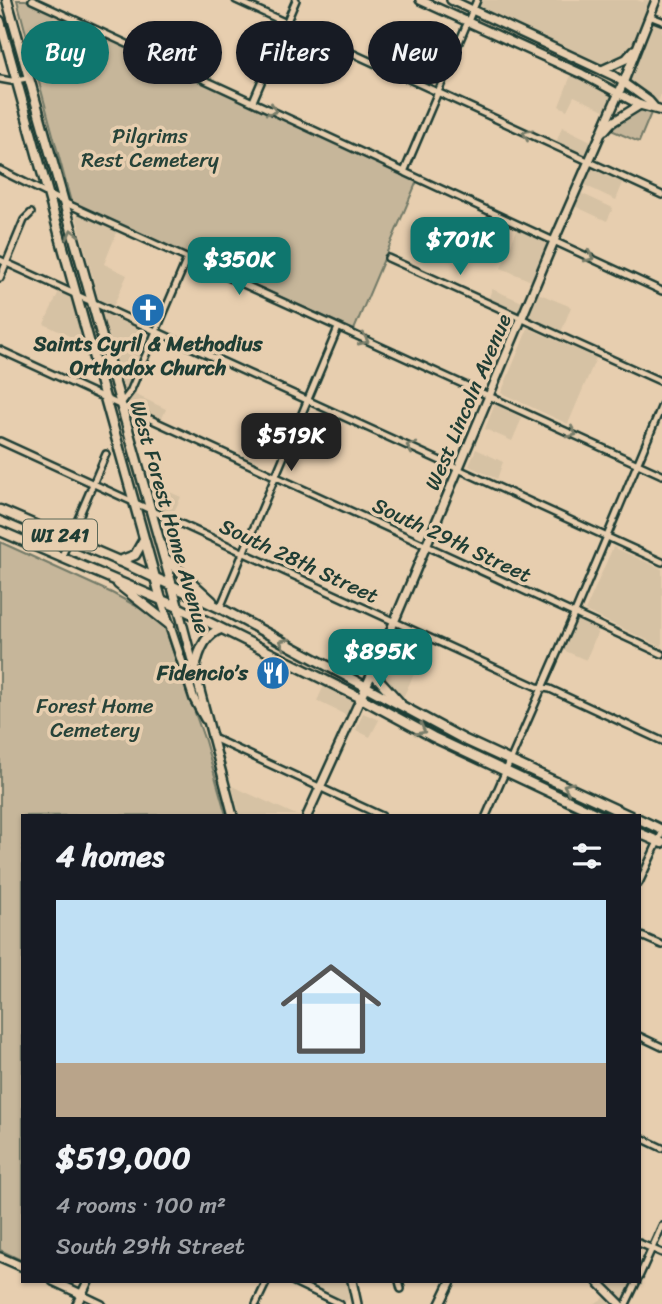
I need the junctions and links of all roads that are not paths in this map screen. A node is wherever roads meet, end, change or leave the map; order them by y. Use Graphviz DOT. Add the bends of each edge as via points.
graph roads {
  1 [pos="7,0"];
  2 [pos="32,0"];
  3 [pos="236,0"];
  4 [pos="296,0"];
  5 [pos="420,0"];
  6 [pos="452,0"];
  7 [pos="477,0"];
  8 [pos="656,0"];
  9 [pos="473,10"];
  10 [pos="649,16"];
  11 [pos="0,21"];
  12 [pos="280,21"];
  13 [pos="287,21"];
  14 [pos="468,21"];
  15 [pos="662,21"];
  16 [pos="637,47"];
  17 [pos="21,55"];
  18 [pos="354,55"];
  19 [pos="602,70"];
  20 [pos="0,79"];
  21 [pos="21,80"];
  22 [pos="16,81"];
  23 [pos="624,81"];
  24 [pos="29,84"];
  25 [pos="260,84"];
  26 [pos="437,92"];
  27 [pos="619,93"];
  28 [pos="253,101"];
  29 [pos="640,105"];
  30 [pos="659,109"];
  31 [pos="602,133"];
  32 [pos="589,162"];
  33 [pos="0,170"];
  34 [pos="404,172"];
  35 [pos="47,192"];
  36 [pos="662,195"];
  37 [pos="63,201"];
  38 [pos="31,213"];
  39 [pos="554,241"];
  40 [pos="388,258"];
  41 [pos="187,259"];
  42 [pos="0,260"];
  43 [pos="7,263"];
  44 [pos="0,278"];
  45 [pos="662,290"];
  46 [pos="74,293"];
  47 [pos="90,300"];
  48 [pos="522,318"];
  49 [pos="338,328"];
  50 [pos="157,331"];
  51 [pos="0,350"];
  52 [pos="662,382"];
  53 [pos="490,396"];
  54 [pos="104,397"];
  55 [pos="308,400"];
  56 [pos="120,405"];
  57 [pos="662,405"];
  58 [pos="0,441"];
  59 [pos="106,454"];
  60 [pos="638,464"];
  61 [pos="459,469"];
  62 [pos="662,475"];
  63 [pos="275,476"];
  64 [pos="93,484"];
  65 [pos="132,501"];
  66 [pos="0,510"];
  67 [pos="150,510"];
  68 [pos="0,531"];
  69 [pos="607,537"];
  70 [pos="69,539"];
  71 [pos="143,541"];
  72 [pos="426,546"];
  73 [pos="243,552"];
  74 [pos="62,556"];
  75 [pos="163,557"];
  76 [pos="119,561"];
  77 [pos="662,562"];
  78 [pos="107,576"];
  79 [pos="154,577"];
  80 [pos="171,584"];
  81 [pos="160,599"];
  82 [pos="178,607"];
  83 [pos="220,608"];
  84 [pos="575,614"];
  85 [pos="394,622"];
  86 [pos="170,625"];
  87 [pos="221,629"];
  88 [pos="662,654"];
  89 [pos="195,669"];
  90 [pos="372,673"];
  91 [pos="366,687"];
  92 [pos="542,688"];
  93 [pos="361,698"];
  94 [pos="404,708"];
  95 [pos="206,720"];
  96 [pos="211,737"];
  97 [pos="662,741"];
  98 [pos="511,761"];
  99 [pos="507,772"];
  100 [pos="321,786"];
  101 [pos="232,814"];
  102 [pos="308,814"];
  103 [pos="378,814"];
  104 [pos="487,814"];
  105 [pos="597,814"];
  106 [pos="626,814"];
  107 [pos="641,821"];
  108 [pos="641,833"];
  109 [pos="661,837"];
  110 [pos="641,879"];
  111 [pos="641,936"];
  112 [pos="662,945"];
  113 [pos="641,1037"];
  114 [pos="662,1047"];
  115 [pos="641,1138"];
  116 [pos="662,1148"];
  117 [pos="662,1226"];
  118 [pos="641,1243"];
  119 [pos="652,1248"];
  120 [pos="662,1253"];
  121 [pos="0,1257"];
  122 [pos="21,1266"];
  123 [pos="641,1272"];
  124 [pos="57,1283"];
  125 [pos="87,1283"];
  126 [pos="266,1283"];
  127 [pos="296,1283"];
  128 [pos="352,1283"];
  129 [pos="400,1283"];
  130 [pos="450,1283"];
  131 [pos="599,1283"];
  132 [pos="636,1283"];
  133 [pos="401,1289"];
  134 [pos="81,1294"];
  135 [pos="77,1304"];
  136 [pos="102,1304"];
  137 [pos="256,1304"];
  138 [pos="340,1304"];
  139 [pos="357,1304"];
  140 [pos="440,1304"];
  141 [pos="620,1304"];
  142 [pos="626,1304"];
  1 -- 17 [label="main road, West Forest Home Avenue"];
  2 -- 28 [label="street"];
  3 -- 12 [label="street"];
  4 -- 13 [label="street"];
  5 -- 14 [label="main road"];
  6 -- 9 [label="main road"];
  7 -- 9 [label="street"];
  8 -- 10 [label="main road, West Lincoln Avenue"];
  9 -- 14 [label="street"];
  9 -- 19 [label="main road"];
  10 -- 15 [label="street"];
  10 -- 16 [label="main road, West Lincoln Avenue"];
  11 -- 22 [label="main road, West Forest Home Avenue"];
  14 -- 26 [label="street"];
  14 -- 27 [label="main road"];
  16 -- 19 [label="main road" via="626,59"];
  16 -- 23 [label="main road, West Lincoln Avenue"];
  18 -- 26 [label="street"];
  19 -- 23 [label="main road"];
  20 -- 22 [label="street"];
  21 -- 22 [label="street"];
  22 -- 35 [label="main road, West Forest Home Avenue"];
  23 -- 27 [label="main road, West Lincoln Avenue"];
  23 -- 30 [label="main road"];
  24 -- 37 [label="main road, West Forest Home Avenue"];
  25 -- 28 [label="street"];
  32 -- 26 [label="street, one-way"];
  26 -- 34 [label="street"];
  27 -- 29 [label="main road"];
  27 -- 31 [label="main road, West Lincoln Avenue"];
  28 -- 34 [label="street, one-way"];
  29 -- 30 [label="main road"];
  29 -- 31 [label="main road"];
  31 -- 32 [label="main road, West Lincoln Avenue"];
  32 -- 36 [label="street"];
  32 -- 39 [label="main road, West Lincoln Avenue"];
  33 -- 35 [label="street"];
  34 -- 39 [label="street"];
  35 -- 37 [label="street"];
  35 -- 46 [label="main road, West Forest Home Avenue"];
  37 -- 41 [label="street"];
  47 -- 37 [label="main road, West Forest Home Avenue, one-way"];
  38 -- 43 [label="street"];
  39 -- 45 [label="street, one-way"];
  39 -- 48 [label="main road, West Lincoln Avenue"];
  40 -- 48 [label="street"];
  41 -- 49 [label="street"];
  41 -- 50 [label="street"];
  42 -- 43 [label="street"];
  43 -- 44 [label="street"];
  43 -- 46 [label="street"];
  46 -- 47 [label="street"];
  46 -- 54 [label="main road, West Forest Home Avenue"];
  47 -- 50 [label="street"];
  47 -- 56 [label="main road, West Forest Home Avenue"];
  48 -- 52 [label="street"];
  48 -- 53 [label="main road, West Lincoln Avenue"];
  49 -- 53 [label="street, one-way"];
  49 -- 55 [label="street"];
  50 -- 55 [label="street"];
  50 -- 56 [label="street"];
  51 -- 54 [label="street, South 29th Street"];
  53 -- 60 [label="street, one-way"];
  53 -- 61 [label="main road, West Lincoln Avenue"];
  54 -- 56 [label="street, South 29th Street"];
  54 -- 65 [label="main road, West Forest Home Avenue"];
  61 -- 55 [label="street, one-way"];
  55 -- 63 [label="street"];
  56 -- 63 [label="street, South 29th Street"];
  56 -- 67 [label="main road, West Forest Home Avenue"];
  57 -- 60 [label="street"];
  58 -- 64 [label="street, South 28th Street"];
  59 -- 64 [label="street"];
  60 -- 62 [label="street"];
  60 -- 69 [label="street"];
  61 -- 69 [label="street"];
  61 -- 72 [label="main road, West Lincoln Avenue"];
  63 -- 72 [label="street, South 29th Street"];
  63 -- 73 [label="street"];
  64 -- 65 [label="street, South 28th Street"];
  64 -- 70 [label="street"];
  65 -- 67 [label="street, South 28th Street"];
  65 -- 71 [label="main road, West Forest Home Avenue"];
  66 -- 70 [label="main road, WI 241"];
  67 -- 73 [label="street, South 28th Street"];
  67 -- 75 [label="main road, West Forest Home Avenue"];
  68 -- 74 [label="main road, WI 241"];
  69 -- 77 [label="street"];
  69 -- 84 [label="street"];
  70 -- 74 [label="street"];
  70 -- 76 [label="main road, WI 241"];
  71 -- 76 [label="main road" via="135,555"];
  71 -- 79 [label="main road, West Forest Home Avenue"];
  72 -- 84 [label="street, South 29th Street"];
  72 -- 85 [label="main road, West Lincoln Avenue"];
  73 -- 83 [label="street"];
  73 -- 85 [label="street, South 28th Street"];
  74 -- 78 [label="main road, WI 241"];
  75 -- 80 [label="main road, West Forest Home Avenue"];
  75 -- 83 [label="main road"];
  76 -- 79 [label="main road, WI 241"];
  78 -- 81 [label="main road, WI 241"];
  78 -- 86 [label="main road"];
  79 -- 80 [label="main road, WI 241"];
  79 -- 81 [label="main road, West Forest Home Avenue"];
  80 -- 82 [label="main road, West Forest Home Avenue"];
  80 -- 83 [label="main road"];
  81 -- 82 [label="main road, WI 241"];
  81 -- 86 [label="main road, West Forest Home Avenue"];
  82 -- 87 [label="main road"];
  82 -- 89 [label="main road, West Forest Home Avenue"];
  91 -- 83 [label="main road, one-way"];
  84 -- 88 [label="street, South 29th Street"];
  84 -- 92 [label="street"];
  85 -- 90 [label="main road, West Lincoln Avenue"];
  85 -- 92 [label="street, South 28th Street"];
  86 -- 95 [label="main road, West Forest Home Avenue" via="194,699"];
  87 -- 89 [label="main road" via="207,638"];
  87 -- 93 [label="main road"];
  89 -- 95 [label="main road, West Forest Home Avenue"];
  90 -- 91 [label="main road, West Lincoln Avenue"];
  90 -- 94 [label="main road"];
  91 -- 93 [label="main road, West Lincoln Avenue"];
  91 -- 94 [label="main road"];
  92 -- 97 [label="street, South 28th Street"];
  92 -- 98 [label="street"];
  93 -- 99 [label="main road, one-way"];
  93 -- 100 [label="main road, West Lincoln Avenue"];
  94 -- 98 [label="main road"];
  95 -- 96 [label="main road, West Forest Home Avenue"];
  96 -- 100 [label="street"];
  96 -- 101 [label="main road, West Forest Home Avenue"];
  98 -- 99 [label="street"];
  106 -- 98 [label="main road, one-way"];
  99 -- 104 [label="street"];
  99 -- 105 [label="main road"];
  100 -- 102 [label="main road, West Lincoln Avenue"];
  100 -- 103 [label="street"];
  107 -- 109 [label="main road"];
  108 -- 109 [label="main road"];
  109 -- 110 [label="street"];
  111 -- 112 [label="street"];
  113 -- 114 [label="street"];
  115 -- 116 [label="street"];
  117 -- 119 [label="street"];
  118 -- 119 [label="street"];
  119 -- 120 [label="street"];
  119 -- 123 [label="street"];
  121 -- 122 [label="main road"];
  124 -- 134 [label="main road"];
  125 -- 134 [label="main road"];
  126 -- 137 [label="street"];
  127 -- 138 [label="street"];
  128 -- 139 [label="main road"];
  129 -- 133 [label="street"];
  130 -- 140 [label="main road"];
  131 -- 141 [label="main road"];
  132 -- 142 [label="street"];
  134 -- 135 [label="main road"];
  134 -- 136 [label="street"];
}
